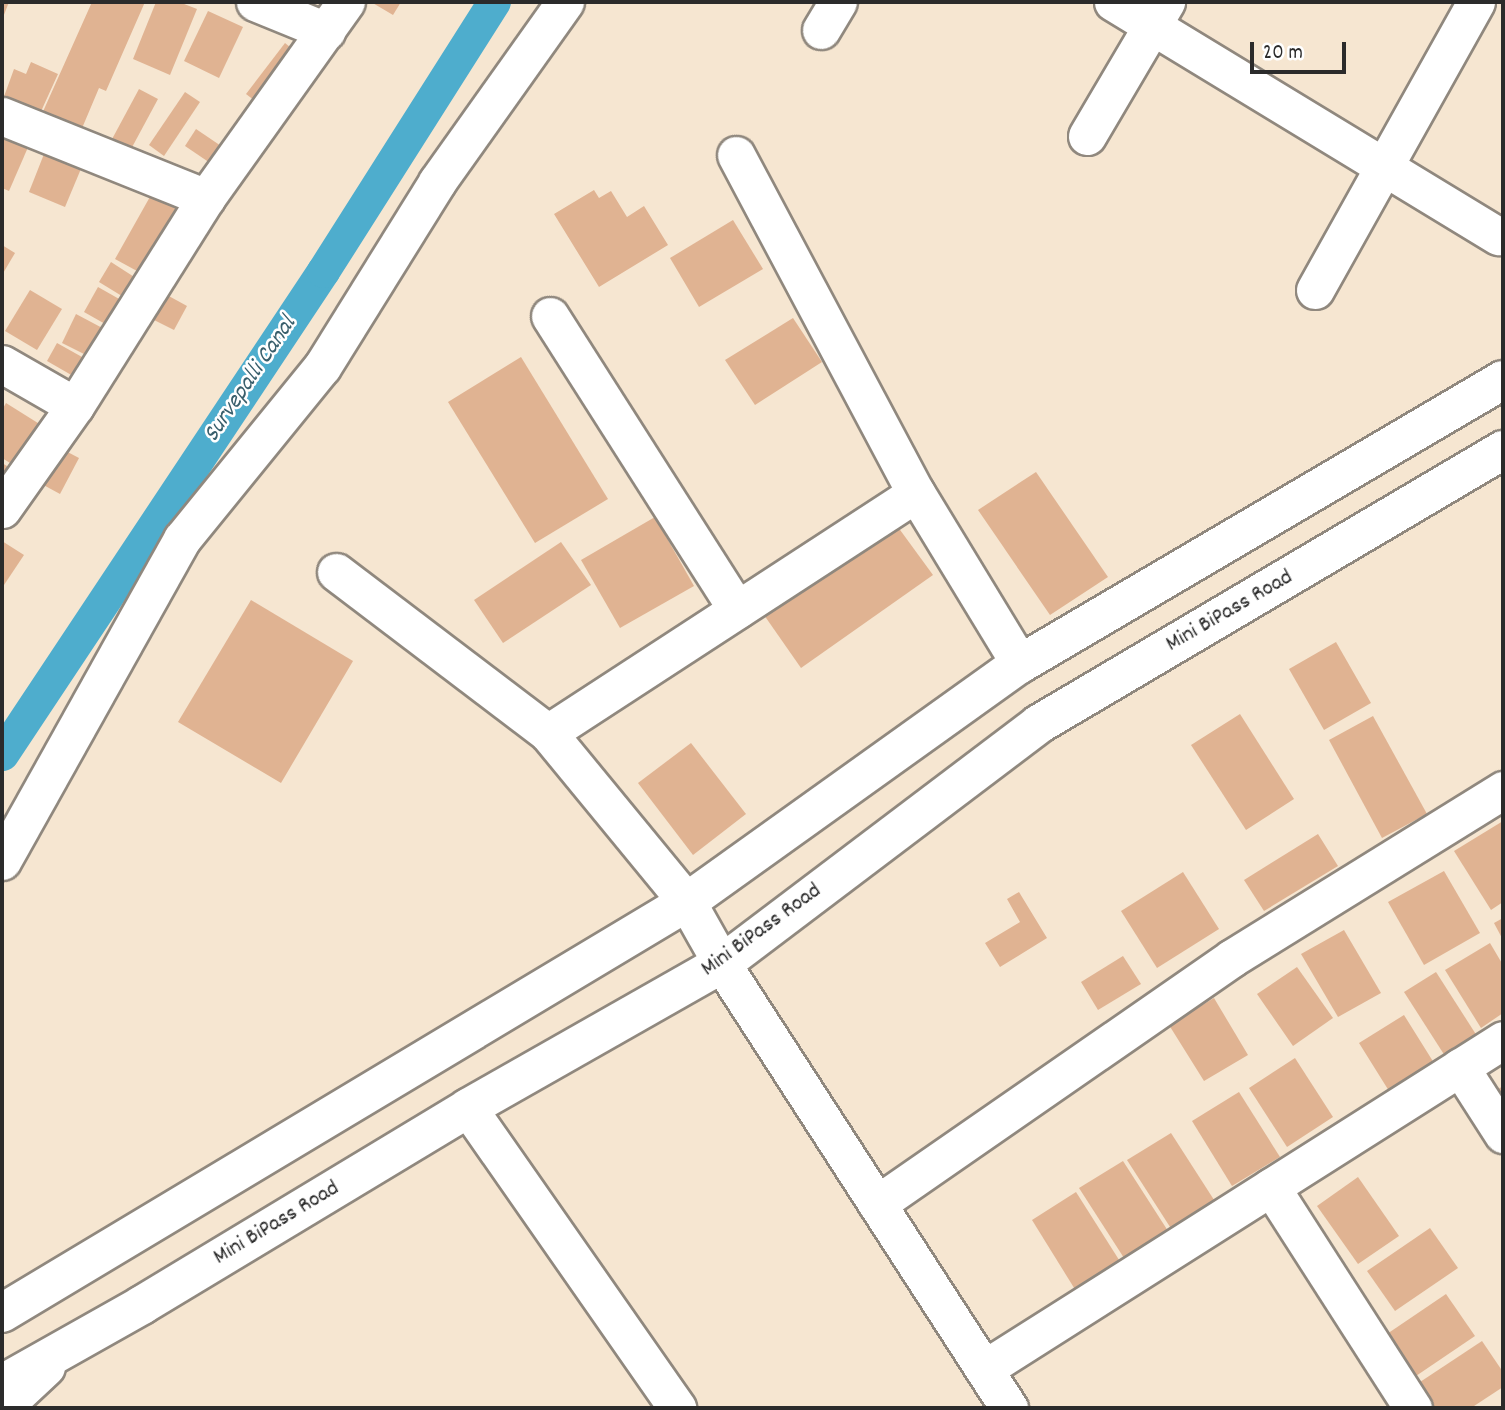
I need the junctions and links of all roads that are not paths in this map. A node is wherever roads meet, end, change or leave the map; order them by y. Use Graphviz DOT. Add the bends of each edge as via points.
graph roads {
  1 [pos="254,2"];
  2 [pos="565,2"];
  3 [pos="1113,2"];
  4 [pos="1476,2"];
  5 [pos="1159,14"];
  6 [pos="336,17"];
  7 [pos="2,116"];
  8 [pos="1087,136"];
  9 [pos="736,155"];
  10 [pos="1382,165"];
  11 [pos="206,198"];
  12 [pos="1499,236"];
  13 [pos="1315,289"];
  14 [pos="550,316"];
  15 [pos="2,364"];
  16 [pos="1503,380"];
  17 [pos="75,406"];
  18 [pos="1503,450"];
  19 [pos="916,493"];
  20 [pos="2,509"];
  21 [pos="336,572"];
  22 [pos="737,610"];
  23 [pos="1020,664"];
  24 [pos="548,733"];
  25 [pos="1503,790"];
  26 [pos="2,861"];
  27 [pos="687,902"];
  28 [pos="722,964"];
  29 [pos="1503,1040"];
  30 [pos="1460,1067"];
  31 [pos="468,1108"];
  32 [pos="1503,1134"];
  33 [pos="1271,1187"];
  34 [pos="877,1204"];
  35 [pos="47,1286"];
  36 [pos="2,1297"];
  37 [pos="2,1313"];
  38 [pos="67,1347"];
  39 [pos="984,1369"];
  40 [pos="2,1384"];
  41 [pos="2,1408"];
  42 [pos="677,1408"];
  43 [pos="1009,1408"];
  44 [pos="1413,1408"];
  1 -- 6 [label="street"];
  2 -- 26 [label="street" via="437,182 322,367 182,539"];
  3 -- 5 [label="street"];
  4 -- 10 [label="street"];
  5 -- 8 [label="street"];
  5 -- 10 [label="street"];
  6 -- 11 [label="street"];
  7 -- 11 [label="street"];
  9 -- 19 [label="street"];
  10 -- 12 [label="street"];
  10 -- 13 [label="street"];
  11 -- 17 [label="street"];
  14 -- 22 [label="street"];
  15 -- 17 [label="street"];
  16 -- 23 [label="main road"];
  17 -- 20 [label="street"];
  18 -- 28 [label="main road, Mini BiPass Road" via="1039,724"];
  19 -- 22 [label="street"];
  19 -- 23 [label="street"];
  21 -- 24 [label="street"];
  22 -- 24 [label="street"];
  23 -- 27 [label="main road"];
  24 -- 27 [label="street"];
  25 -- 34 [label="street" via="1231,958"];
  27 -- 28 [label="street"];
  27 -- 35 [label="main road"];
  28 -- 31 [label="main road, Mini BiPass Road"];
  28 -- 34 [label="street"];
  29 -- 30 [label="street"];
  30 -- 32 [label="street"];
  30 -- 33 [label="street"];
  31 -- 38 [label="main road, Mini BiPass Road"];
  31 -- 42 [label="street"];
  33 -- 39 [label="street"];
  33 -- 44 [label="street"];
  34 -- 39 [label="street"];
  35 -- 36 [label="street"];
  35 -- 37 [label="main road"];
  38 -- 40 [label="main road, Mini BiPass Road"];
  38 -- 41 [label="street"];
  39 -- 43 [label="street"];
}
